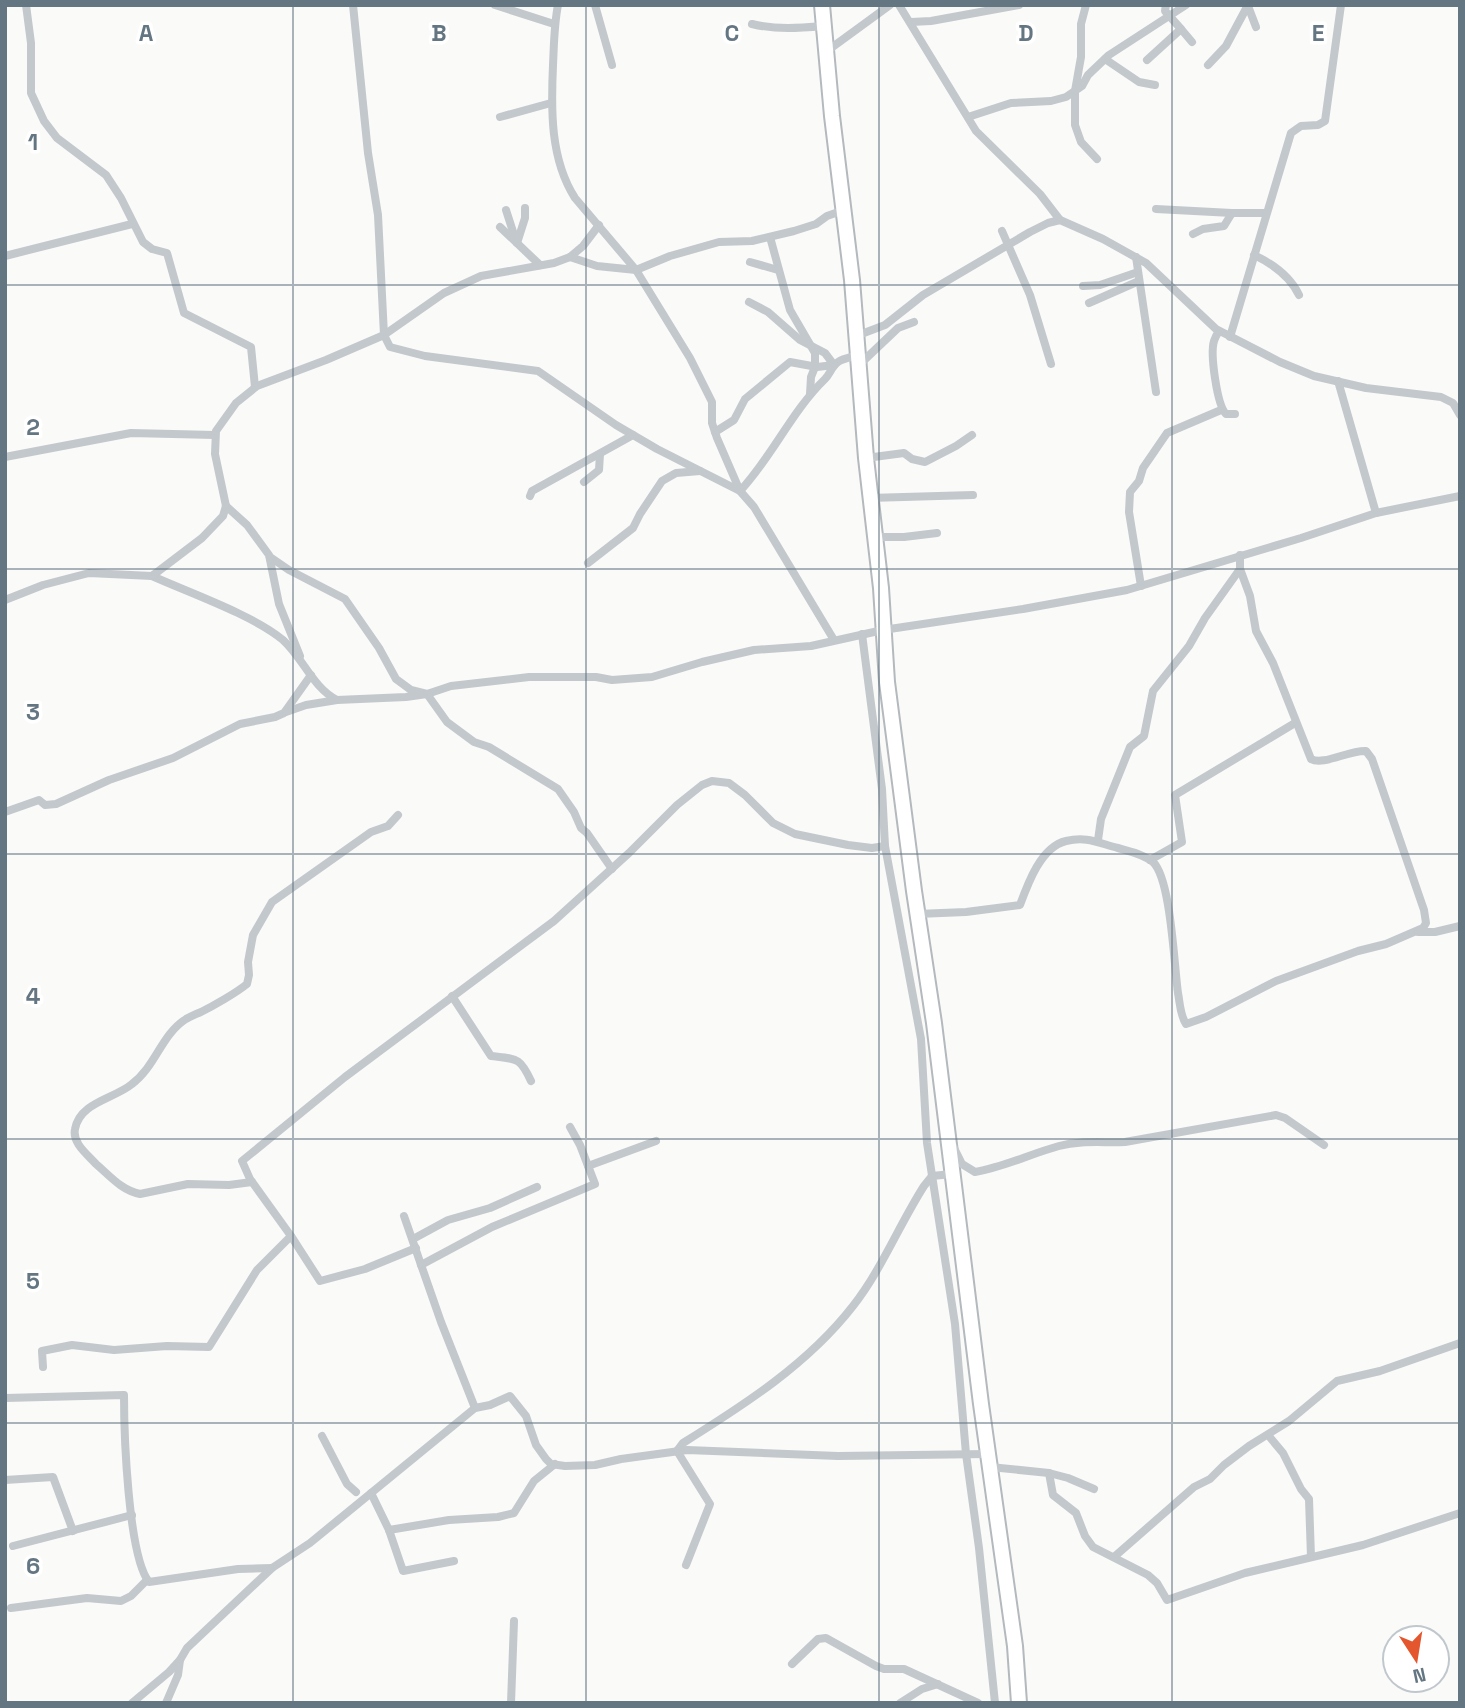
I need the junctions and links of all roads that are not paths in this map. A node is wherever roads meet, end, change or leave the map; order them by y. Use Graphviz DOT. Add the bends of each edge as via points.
graph roads {
  1 [pos="26,5"];
  2 [pos="353,5"];
  3 [pos="495,5"];
  4 [pos="558,5"];
  5 [pos="595,5"];
  6 [pos="822,5"];
  7 [pos="890,5"];
  8 [pos="899,5"];
  9 [pos="1019,5"];
  10 [pos="1086,5"];
  11 [pos="1166,5"];
  12 [pos="1186,5"];
  13 [pos="1340,5"];
  14 [pos="1248,6"];
  15 [pos="1171,16"];
  16 [pos="911,22"];
  17 [pos="554,24"];
  18 [pos="752,24"];
  19 [pos="824,26"];
  20 [pos="1256,27"];
  21 [pos="1181,29"];
  22 [pos="1192,42"];
  23 [pos="827,51"];
  24 [pos="1105,59"];
  25 [pos="1147,60"];
  26 [pos="612,65"];
  27 [pos="1208,65"];
  28 [pos="1155,85"];
  29 [pos="1075,91"];
  30 [pos="551,103"];
  31 [pos="500,117"];
  32 [pos="968,117"];
  33 [pos="1097,159"];
  34 [pos="525,208"];
  35 [pos="1156,209"];
  36 [pos="506,210"];
  37 [pos="844,210"];
  38 [pos="1231,213"];
  39 [pos="1266,213"];
  40 [pos="1060,220"];
  41 [pos="132,224"];
  42 [pos="599,225"];
  43 [pos="500,227"];
  44 [pos="1002,231"];
  45 [pos="1193,234"];
  46 [pos="770,237"];
  47 [pos="517,243"];
  48 [pos="1009,245"];
  49 [pos="1254,255"];
  50 [pos="5,256"];
  51 [pos="570,257"];
  52 [pos="1136,257"];
  53 [pos="750,262"];
  54 [pos="540,265"];
  55 [pos="636,270"];
  56 [pos="778,270"];
  57 [pos="1139,277"];
  58 [pos="1083,286"];
  59 [pos="1299,295"];
  60 [pos="749,302"];
  61 [pos="1089,303"];
  62 [pos="914,322"];
  63 [pos="1219,331"];
  64 [pos="384,335"];
  65 [pos="856,335"];
  66 [pos="1230,337"];
  67 [pos="813,347"];
  68 [pos="859,360"];
  69 [pos="1051,364"];
  70 [pos="834,365"];
  71 [pos="815,367"];
  72 [pos="1338,381"];
  73 [pos="255,387"];
  74 [pos="1156,392"];
  75 [pos="810,394"];
  76 [pos="1221,410"];
  77 [pos="1235,414"];
  78 [pos="1460,415"];
  79 [pos="715,432"];
  80 [pos="215,435"];
  81 [pos="634,435"];
  82 [pos="972,435"];
  83 [pos="600,454"];
  84 [pos="5,457"];
  85 [pos="866,458"];
  86 [pos="700,471"];
  87 [pos="584,482"];
  88 [pos="740,491"];
  89 [pos="973,495"];
  90 [pos="530,496"];
  91 [pos="1460,496"];
  92 [pos="869,498"];
  93 [pos="226,506"];
  94 [pos="1376,513"];
  95 [pos="937,533"];
  96 [pos="876,537"];
  97 [pos="1240,555"];
  98 [pos="270,557"];
  99 [pos="589,564"];
  100 [pos="1240,569"];
  101 [pos="152,576"];
  102 [pos="1141,586"];
  103 [pos="5,600"];
  104 [pos="883,630"];
  105 [pos="862,634"];
  106 [pos="834,640"];
  107 [pos="302,662"];
  108 [pos="311,675"];
  109 [pos="428,694"];
  110 [pos="337,700"];
  111 [pos="284,712"];
  112 [pos="1295,723"];
  113 [pos="5,812"];
  114 [pos="398,815"];
  115 [pos="1098,840"];
  116 [pos="885,846"];
  117 [pos="1150,860"];
  118 [pos="612,869"];
  119 [pos="917,914"];
  120 [pos="1460,926"];
  121 [pos="1415,932"];
  122 [pos="452,996"];
  123 [pos="531,1081"];
  124 [pos="570,1127"];
  125 [pos="947,1134"];
  126 [pos="656,1141"];
  127 [pos="1324,1145"];
  128 [pos="588,1166"];
  129 [pos="952,1174"];
  130 [pos="932,1176"];
  131 [pos="252,1182"];
  132 [pos="537,1187"];
  133 [pos="404,1216"];
  134 [pos="290,1236"];
  135 [pos="414,1244"];
  136 [pos="421,1265"];
  137 [pos="1460,1343"];
  138 [pos="43,1367"];
  139 [pos="5,1398"];
  140 [pos="475,1408"];
  141 [pos="1268,1435"];
  142 [pos="322,1436"];
  143 [pos="677,1451"];
  144 [pos="966,1454"];
  145 [pos="989,1460"];
  146 [pos="555,1464"];
  147 [pos="1049,1473"];
  148 [pos="5,1480"];
  149 [pos="1094,1489"];
  150 [pos="356,1492"];
  151 [pos="371,1493"];
  152 [pos="361,1501"];
  153 [pos="1460,1513"];
  154 [pos="132,1516"];
  155 [pos="389,1530"];
  156 [pos="73,1531"];
  157 [pos="13,1546"];
  158 [pos="1114,1557"];
  159 [pos="1311,1557"];
  160 [pos="454,1561"];
  161 [pos="686,1564"];
  162 [pos="272,1568"];
  163 [pos="147,1580"];
  164 [pos="11,1608"];
  165 [pos="514,1621"];
  166 [pos="180,1660"];
  167 [pos="792,1664"];
  168 [pos="938,1684"];
  169 [pos="132,1703"];
  170 [pos="166,1703"];
  171 [pos="511,1703"];
  172 [pos="900,1703"];
  173 [pos="978,1703"];
  174 [pos="995,1703"];
  175 [pos="1019,1703"];
  1 -- 41 [label="street" via="32,93 39,113 57,138 106,175"];
  2 -- 64 [label="street" via="378,215"];
  3 -- 17 [label="street"];
  4 -- 17 [label="street"];
  5 -- 26 [label="street"];
  6 -- 19 [label="highway"];
  7 -- 23 [label="street"];
  8 -- 16 [label="street"];
  9 -- 16 [label="street"];
  10 -- 29 [label="street"];
  11 -- 15 [label="street"];
  12 -- 15 [label="street"];
  13 -- 39 [label="street" via="1325,121 1291,133"];
  14 -- 20 [label="street"];
  14 -- 27 [label="street" via="1226,46"];
  15 -- 21 [label="street"];
  15 -- 24 [label="street"];
  16 -- 32 [label="street"];
  17 -- 30 [label="street"];
  18 -- 19 [label="street" via="795,29"];
  19 -- 23 [label="highway"];
  21 -- 22 [label="street"];
  21 -- 25 [label="street"];
  23 -- 37 [label="highway"];
  24 -- 28 [label="street" via="1139,82"];
  24 -- 29 [label="street"];
  29 -- 32 [label="street" via="1051,101 1011,103"];
  29 -- 33 [label="street" via="1075,125 1081,142"];
  30 -- 31 [label="street"];
  30 -- 42 [label="street" via="567,185"];
  32 -- 40 [label="street"];
  34 -- 47 [label="street"];
  35 -- 38 [label="street"];
  36 -- 47 [label="street"];
  37 -- 46 [label="street" via="816,224"];
  37 -- 65 [label="highway"];
  38 -- 39 [label="street"];
  38 -- 45 [label="street" via="1224,226"];
  39 -- 49 [label="street"];
  40 -- 48 [label="street"];
  40 -- 52 [label="street"];
  41 -- 50 [label="street"];
  41 -- 73 [label="street" via="143,242 167,253 184,313 251,347"];
  42 -- 51 [label="street"];
  42 -- 55 [label="street"];
  43 -- 47 [label="street"];
  44 -- 48 [label="street"];
  46 -- 55 [label="street" via="719,242"];
  46 -- 56 [label="street"];
  47 -- 54 [label="street"];
  48 -- 65 [label="street" via="923,295 885,325"];
  48 -- 69 [label="street"];
  49 -- 59 [label="street" via="1282,272"];
  49 -- 66 [label="street"];
  51 -- 54 [label="street"];
  51 -- 55 [label="street"];
  52 -- 57 [label="street"];
  52 -- 63 [label="street"];
  53 -- 56 [label="street"];
  54 -- 64 [label="street" via="462,283"];
  55 -- 79 [label="street" via="702,380 712,402"];
  56 -- 67 [label="street" via="790,310"];
  57 -- 58 [label="street"];
  57 -- 61 [label="street"];
  57 -- 74 [label="street"];
  60 -- 67 [label="street"];
  62 -- 68 [label="street" via="898,328"];
  63 -- 66 [label="street"];
  63 -- 76 [label="street" via="1214,363"];
  64 -- 73 [label="street"];
  64 -- 81 [label="street" via="390,347 407,353 538,371"];
  65 -- 68 [label="highway"];
  66 -- 72 [label="street" via="1296,369"];
  67 -- 70 [label="street"];
  67 -- 71 [label="street"];
  68 -- 70 [label="street"];
  68 -- 85 [label="highway"];
  70 -- 71 [label="street"];
  70 -- 75 [label="street"];
  71 -- 75 [label="street"];
  71 -- 79 [label="street" via="790,362 745,398 734,419"];
  72 -- 78 [label="street" via="1441,397 1453,403"];
  72 -- 94 [label="street"];
  73 -- 80 [label="street" via="225,415"];
  75 -- 88 [label="street" via="761,468"];
  76 -- 77 [label="street"];
  76 -- 102 [label="street" via="1167,433 1130,492"];
  79 -- 88 [label="street"];
  80 -- 84 [label="street" via="131,433"];
  80 -- 93 [label="street"];
  81 -- 83 [label="street"];
  81 -- 86 [label="street"];
  82 -- 85 [label="street" via="925,462 904,453"];
  83 -- 87 [label="street" via="599,470"];
  83 -- 90 [label="street"];
  85 -- 92 [label="highway"];
  86 -- 88 [label="street"];
  86 -- 99 [label="street" via="676,473 662,481 633,528"];
  88 -- 106 [label="street"];
  89 -- 92 [label="street"];
  91 -- 94 [label="street"];
  92 -- 96 [label="highway"];
  93 -- 98 [label="street" via="255,534"];
  93 -- 101 [label="street" via="212,529"];
  94 -- 97 [label="street"];
  95 -- 96 [label="street"];
  96 -- 104 [label="highway"];
  97 -- 100 [label="street"];
  97 -- 102 [label="street"];
  98 -- 107 [label="street" via="279,604"];
  98 -- 109 [label="street" via="345,599 396,679 411,690"];
  100 -- 112 [label="street" via="1256,631"];
  100 -- 115 [label="street" via="1153,691 1144,736 1130,747 1101,819"];
  101 -- 103 [label="street" via="75,575"];
  101 -- 107 [label="street" via="270,631"];
  102 -- 104 [label="street"];
  104 -- 105 [label="street"];
  104 -- 119 [label="highway"];
  105 -- 106 [label="street"];
  105 -- 116 [label="street"];
  106 -- 109 [label="street" via="731,654 652,677 529,677 451,686"];
  107 -- 108 [label="street"];
  108 -- 110 [label="street"];
  108 -- 111 [label="street"];
  109 -- 110 [label="street"];
  109 -- 118 [label="street" via="435,708 463,735 558,789 580,828"];
  110 -- 111 [label="street"];
  111 -- 113 [label="street" via="240,724 185,753 55,804 39,800"];
  112 -- 117 [label="street" via="1175,795 1182,842"];
  112 -- 121 [label="street" via="1313,762 1357,750 1366,751 1372,759 1424,911 1426,923"];
  114 -- 131 [label="street" via="272,902 253,935 247,984 174,1028 146,1072 88,1108 75,1126 79,1146 132,1192"];
  115 -- 117 [label="street"];
  115 -- 119 [label="street" via="1068,840 1050,850 1028,882 1020,905"];
  116 -- 118 [label="street" via="822,842 789,832 729,783 712,781 677,804"];
  116 -- 130 [label="street" via="921,1039"];
  117 -- 121 [label="street" via="1158,868 1169,904 1173,960 1186,1024 1282,979"];
  118 -- 122 [label="street" via="554,921"];
  119 -- 125 [label="highway"];
  120 -- 121 [label="street"];
  122 -- 123 [label="street" via="491,1056 523,1063"];
  122 -- 131 [label="street" via="242,1161"];
  124 -- 128 [label="street"];
  125 -- 127 [label="street" via="961,1164 975,1172 1062,1145 1125,1142 1276,1115"];
  125 -- 129 [label="highway"];
  126 -- 128 [label="street"];
  128 -- 136 [label="street" via="595,1184 492,1227"];
  129 -- 130 [label="street"];
  129 -- 145 [label="highway"];
  130 -- 143 [label="street" via="862,1294 838,1325 792,1368"];
  130 -- 144 [label="street" via="955,1324"];
  131 -- 134 [label="street"];
  132 -- 135 [label="street" via="448,1220"];
  133 -- 135 [label="street"];
  134 -- 135 [label="street" via="320,1281 365,1269"];
  134 -- 138 [label="street" via="257,1270 209,1347 114,1350 72,1345 42,1350"];
  135 -- 136 [label="street"];
  136 -- 140 [label="street"];
  137 -- 141 [label="street" via="1337,1381"];
  139 -- 154 [label="street" via="124,1395"];
  140 -- 146 [label="street" via="510,1396 526,1416 536,1446"];
  140 -- 151 [label="street"];
  141 -- 158 [label="street" via="1194,1487"];
  141 -- 159 [label="street" via="1309,1499"];
  142 -- 150 [label="street" via="347,1484"];
  143 -- 144 [label="street"];
  143 -- 146 [label="street" via="595,1465"];
  143 -- 161 [label="street" via="710,1504"];
  144 -- 145 [label="street"];
  144 -- 174 [label="street"];
  145 -- 147 [label="street"];
  145 -- 175 [label="highway"];
  146 -- 155 [label="street" via="534,1481 514,1513"];
  147 -- 149 [label="street"];
  147 -- 158 [label="street" via="1053,1495 1076,1513 1093,1547"];
  148 -- 156 [label="street" via="53,1477"];
  150 -- 151 [label="street"];
  150 -- 152 [label="street"];
  151 -- 152 [label="street"];
  151 -- 155 [label="street"];
  152 -- 162 [label="street" via="310,1544"];
  153 -- 159 [label="street"];
  154 -- 156 [label="street"];
  154 -- 163 [label="street"];
  155 -- 160 [label="street" via="403,1571"];
  156 -- 157 [label="street"];
  158 -- 159 [label="street" via="1148,1574 1167,1600 1245,1573"];
  162 -- 163 [label="street"];
  162 -- 166 [label="street" via="209,1625"];
  163 -- 164 [label="street" via="121,1601 87,1598"];
  165 -- 171 [label="street"];
  166 -- 169 [label="street"];
  166 -- 170 [label="street"];
  167 -- 168 [label="street" via="821,1637 876,1666 904,1669"];
  168 -- 172 [label="street"];
  168 -- 173 [label="street"];
}
